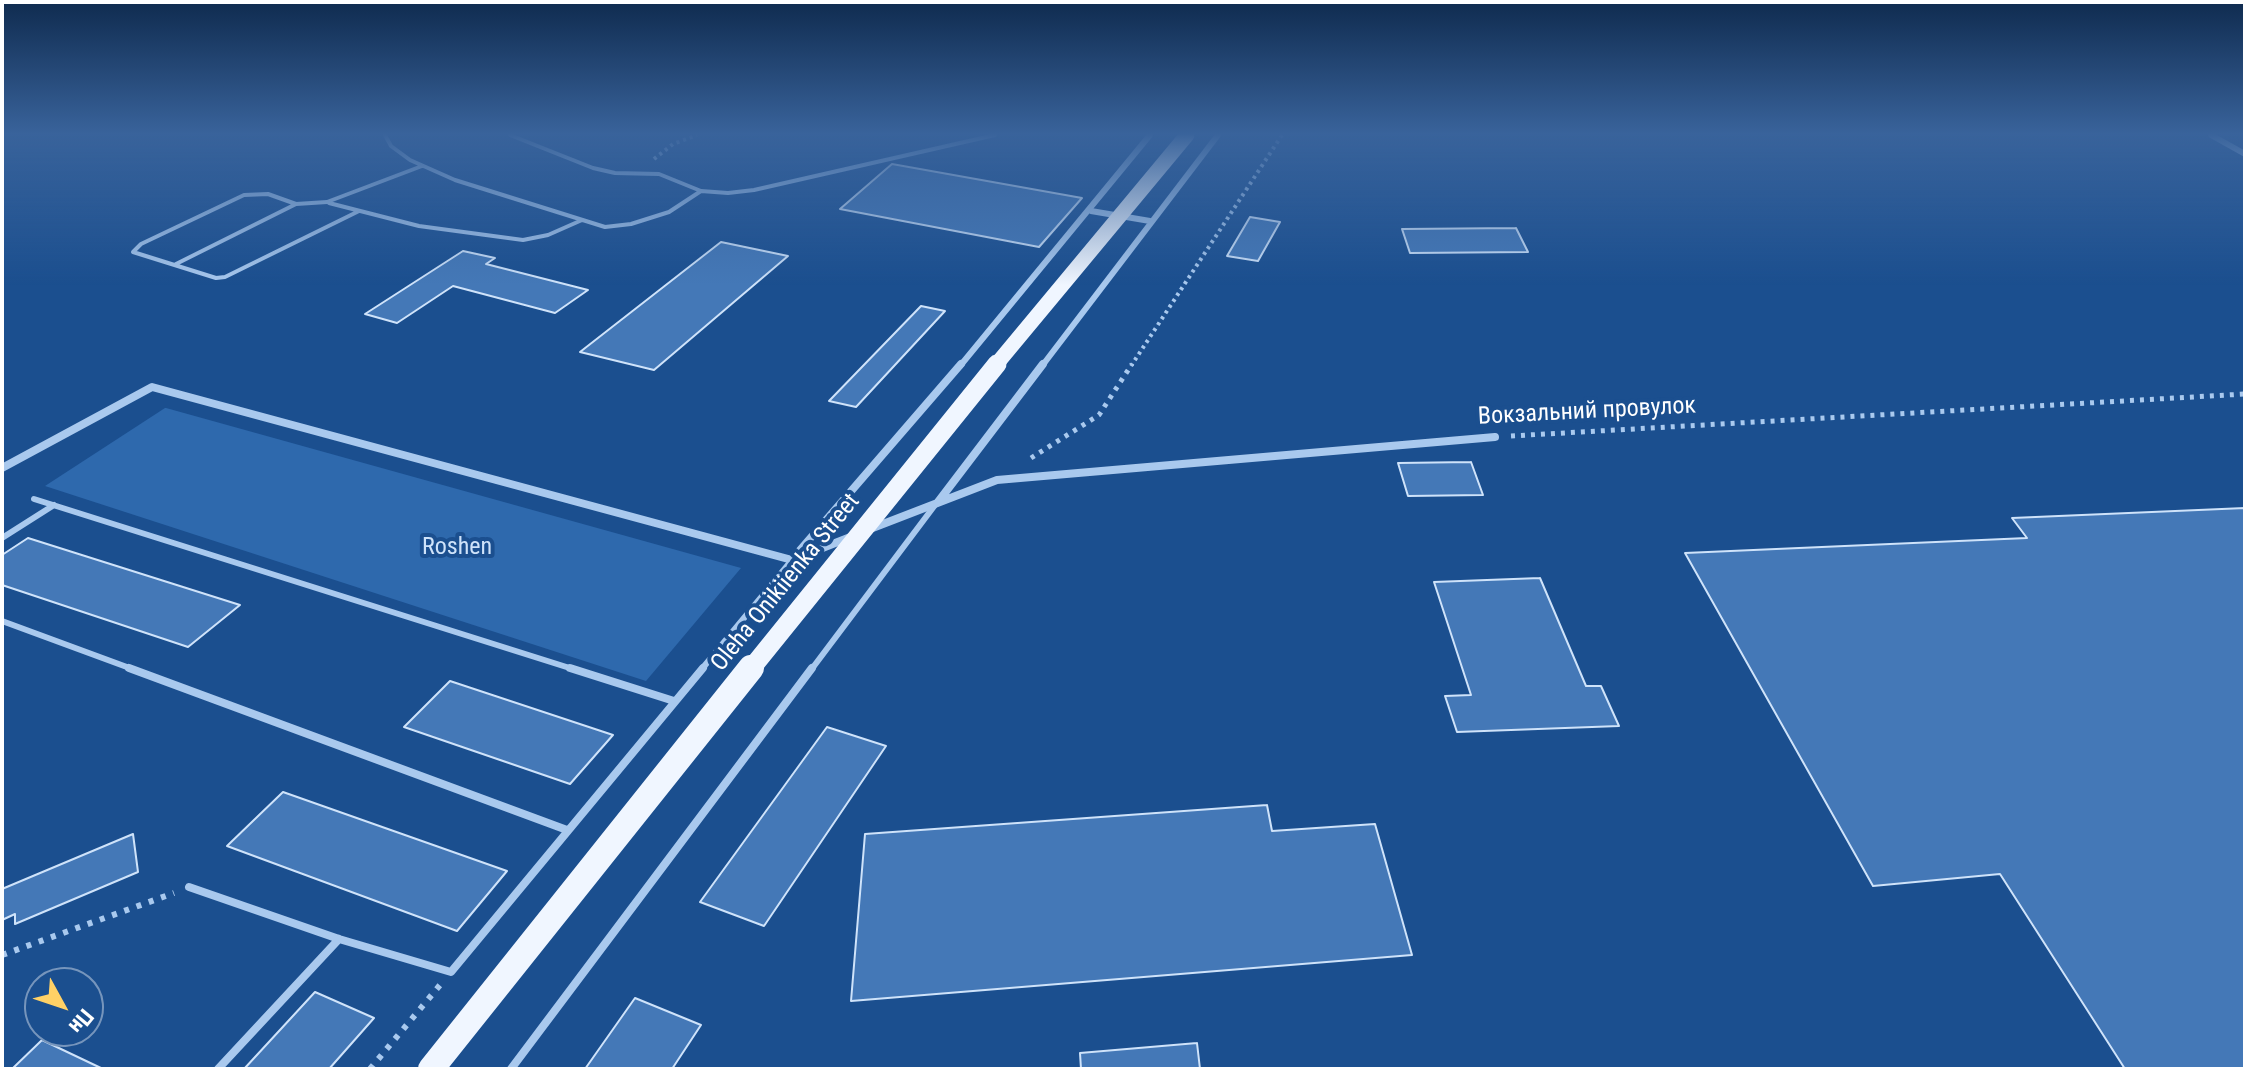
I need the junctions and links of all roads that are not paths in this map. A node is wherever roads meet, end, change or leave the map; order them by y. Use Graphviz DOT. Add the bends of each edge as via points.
graph roads {
  1 [pos="372,185"];
  2 [pos="471,185"];
  3 [pos="686,185"];
  4 [pos="776,185"];
  5 [pos="1111,185"];
  6 [pos="1145,185"];
  7 [pos="1178,185"];
  8 [pos="701,191"];
  9 [pos="327,202"];
  10 [pos="296,204"];
  11 [pos="359,211"];
  12 [pos="1091,211"];
  13 [pos="582,220"];
  14 [pos="1150,221"];
  15 [pos="176,264"];
  16 [pos="1495,437"];
  17 [pos="2,468"];
  18 [pos="34,499"];
  19 [pos="937,502"];
  20 [pos="54,505"];
  21 [pos="2,538"];
  22 [pos="792,560"];
  23 [pos="2,621"];
  24 [pos="674,701"];
  25 [pos="567,830"];
  26 [pos="189,887"];
  27 [pos="339,939"];
  28 [pos="218,1069"];
  29 [pos="431,1069"];
  30 [pos="511,1069"];
  1 -- 9 [label="lane"];
  2 -- 13 [label="lane"];
  3 -- 8 [label="lane"];
  4 -- 8 [label="lane" via="728,193"];
  5 -- 12 [label="street"];
  6 -- 29 [label="main road, Oleha Onikiienka Street, bridge" via="920,456"];
  7 -- 14 [label="street"];
  8 -- 13 [label="lane" via="669,212 631,224 605,227"];
  9 -- 10 [label="lane"];
  9 -- 11 [label="lane"];
  10 -- 15 [label="lane"];
  10 -- 15 [label="lane" via="268,194 244,195 133,252"];
  11 -- 13 [label="lane" via="419,226 523,240"];
  11 -- 15 [label="lane" via="225,277"];
  12 -- 14 [label="street"];
  12 -- 22 [label="street"];
  14 -- 19 [label="street"];
  16 -- 19 [label="street, Вокзальний провулок" via="997,480"];
  17 -- 22 [label="street" via="152,387"];
  18 -- 20 [label="lane"];
  19 -- 22 [label="street, Вокзальний провулок"];
  19 -- 30 [label="lane"];
  20 -- 21 [label="lane"];
  20 -- 24 [label="lane"];
  22 -- 24 [label="lane"];
  23 -- 25 [label="lane"];
  24 -- 25 [label="lane"];
  25 -- 27 [label="lane" via="451,972"];
  26 -- 27 [label="lane"];
  27 -- 28 [label="lane"];
}
